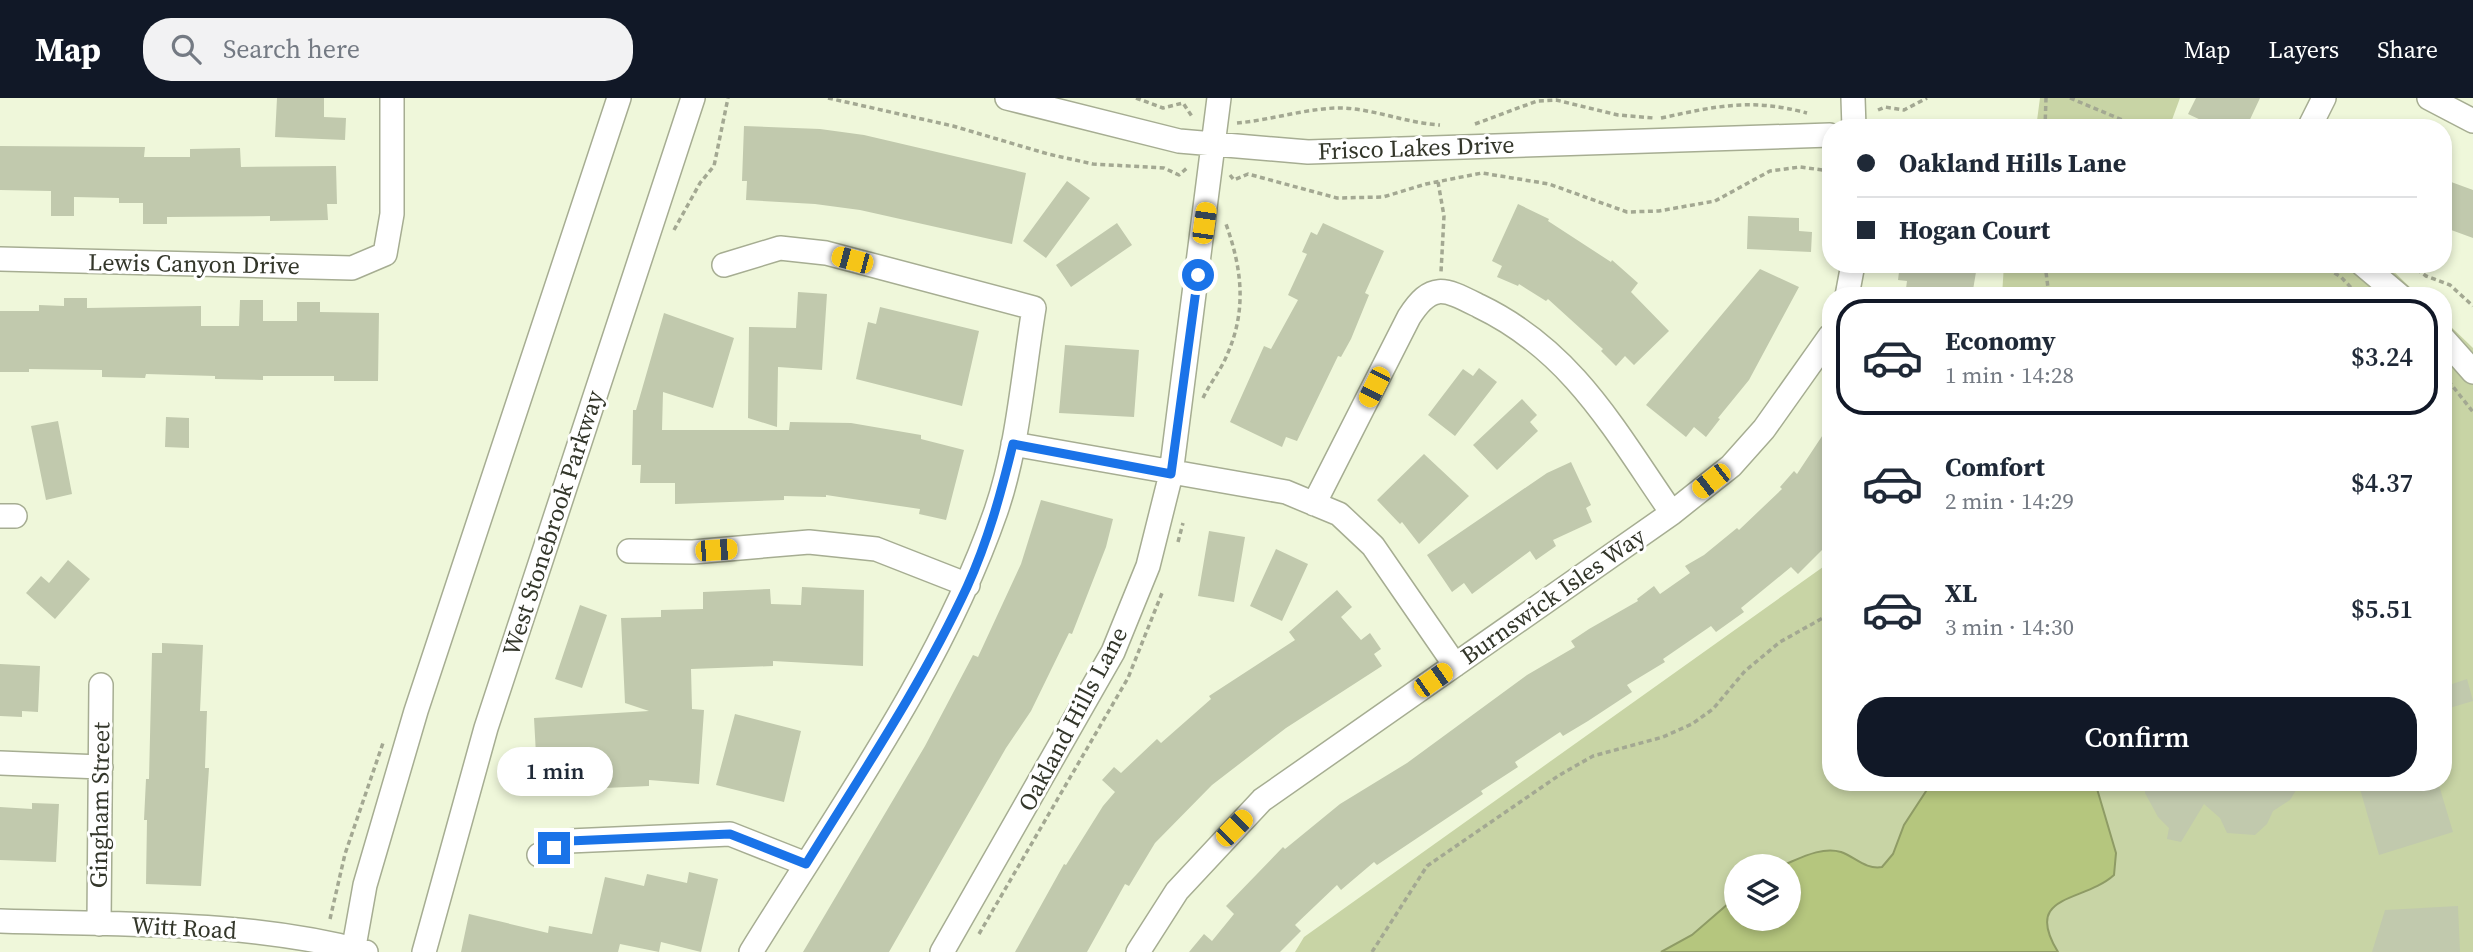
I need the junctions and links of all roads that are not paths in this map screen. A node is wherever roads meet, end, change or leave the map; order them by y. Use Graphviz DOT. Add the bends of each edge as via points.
graph roads {
  1 [pos="392,98"];
  2 [pos="619,98"];
  3 [pos="693,98"];
  4 [pos="1007,98"];
  5 [pos="1219,98"];
  6 [pos="1853,98"];
  7 [pos="2324,98"];
  8 [pos="2429,98"];
  9 [pos="1854,119"];
  10 [pos="2314,119"];
  11 [pos="2473,121"];
  12 [pos="1822,135"];
  13 [pos="1214,144"];
  14 [pos="0,259"];
  15 [pos="724,265"];
  16 [pos="2373,273"];
  17 [pos="2389,287"];
  18 [pos="1822,347"];
  19 [pos="2452,348"];
  20 [pos="2473,372"];
  21 [pos="1013,444"];
  22 [pos="1171,474"];
  23 [pos="1314,504"];
  24 [pos="1672,513"];
  25 [pos="629,551"];
  26 [pos="968,585"];
  27 [pos="1455,665"];
  28 [pos="101,685"];
  29 [pos="0,763"];
  30 [pos="101,766"];
  31 [pos="539,855"];
  32 [pos="806,864"];
  33 [pos="0,921"];
  34 [pos="99,924"];
  35 [pos="358,951"];
  36 [pos="424,952"];
  37 [pos="751,952"];
  38 [pos="942,952"];
  39 [pos="1138,952"];
  1 -- 14 [label="street, Lewis Canyon Drive" via="392,214 385,254 352,268"];
  2 -- 35 [label="street" via="416,711 369,872"];
  3 -- 36 [label="street, West Stonebrook Parkway" via="486,728"];
  4 -- 13 [label="street, Frisco Lakes Drive" via="1179,141"];
  5 -- 13 [label="street, Oakland Hills Lane"];
  6 -- 9 [label="street"];
  7 -- 10 [label="street"];
  8 -- 11 [label="street"];
  12 -- 13 [label="street, Frisco Lakes Drive" via="1308,152"];
  13 -- 22 [label="street, Oakland Hills Lane"];
  15 -- 21 [label="street" via="780,248 826,253 1034,307"];
  16 -- 17 [label="street"];
  18 -- 24 [label="street, Burnswick Isles Way" via="1731,466"];
  19 -- 20 [label="street"];
  21 -- 22 [label="street"];
  21 -- 26 [label="street" via="997,509"];
  22 -- 23 [label="street" via="1286,492"];
  22 -- 38 [label="street, Oakland Hills Lane" via="1148,566 1113,652"];
  23 -- 24 [label="street" via="1409,317 1420,302 1435,292 1448,291 1515,323 1569,369"];
  23 -- 27 [label="street" via="1339,514 1373,546"];
  24 -- 27 [label="street, Burnswick Isles Way"];
  25 -- 26 [label="street" via="693,552 809,542 876,549"];
  26 -- 32 [label="street" via="923,673"];
  27 -- 39 [label="street, Burnswick Isles Way" via="1262,800 1177,891"];
  28 -- 30 [label="street, Gingham Street"];
  29 -- 30 [label="street"];
  30 -- 34 [label="street, Gingham Street"];
  31 -- 32 [label="street" via="569,841 730,834"];
  32 -- 37 [label="street"];
  33 -- 34 [label="street, Witt Road"];
  34 -- 35 [label="street, Witt Road" via="221,928 304,938"];
}
